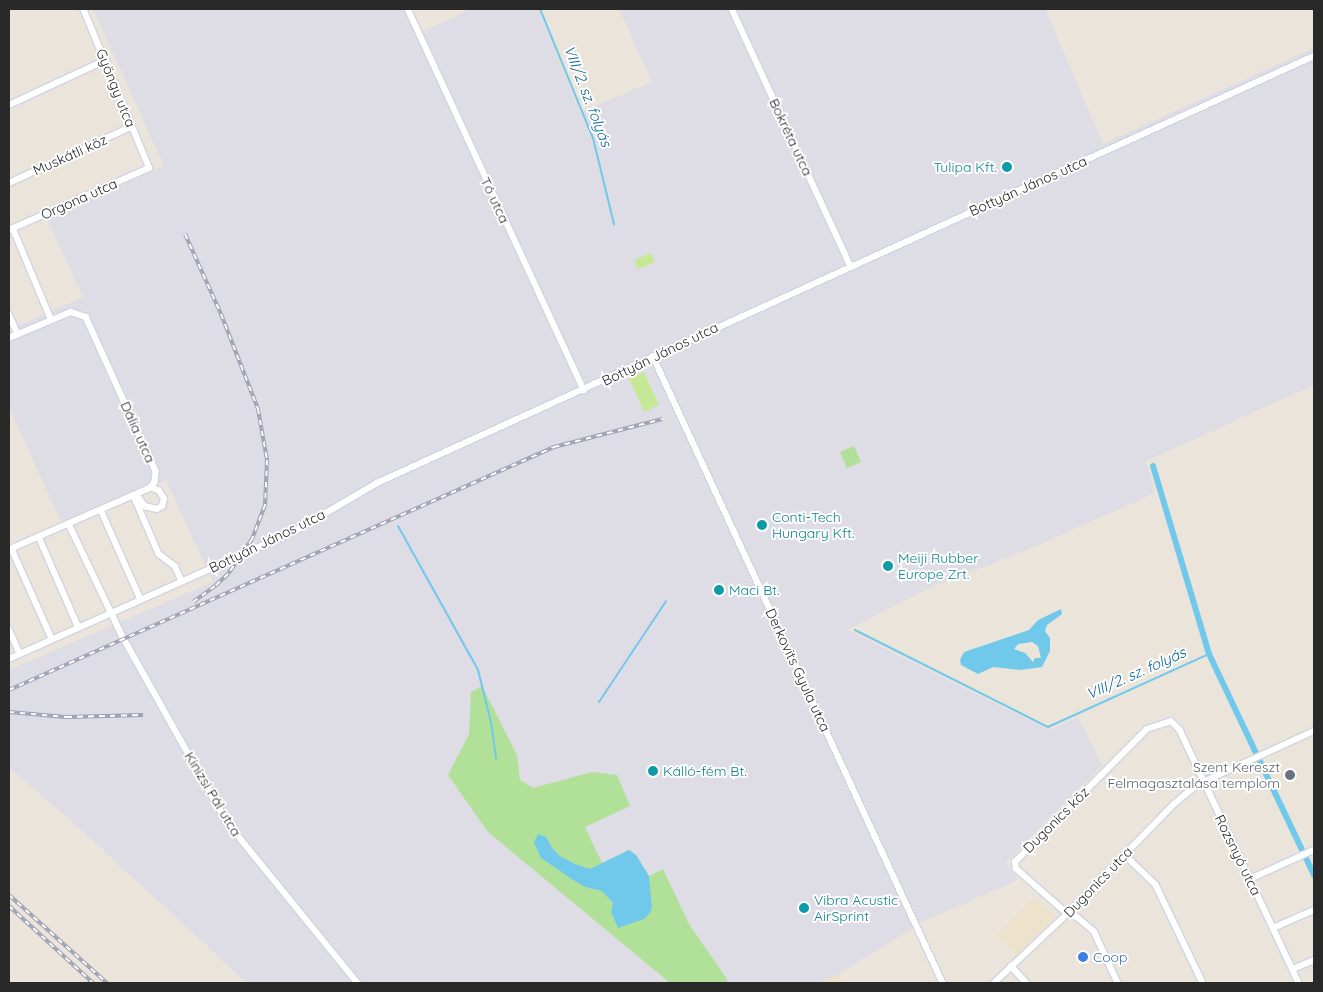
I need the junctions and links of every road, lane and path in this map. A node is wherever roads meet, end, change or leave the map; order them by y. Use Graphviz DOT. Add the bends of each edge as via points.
graph roads {
  1 [pos="83,9"];
  2 [pos="408,9"];
  3 [pos="732,9"];
  4 [pos="1314,56"];
  5 [pos="106,60"];
  6 [pos="9,105"];
  7 [pos="131,127"];
  8 [pos="149,168"];
  9 [pos="9,183"];
  10 [pos="11,229"];
  11 [pos="851,266"];
  12 [pos="9,314"];
  13 [pos="50,319"];
  14 [pos="18,334"];
  15 [pos="9,338"];
  16 [pos="653,356"];
  17 [pos="584,390"];
  18 [pos="151,488"];
  19 [pos="135,495"];
  20 [pos="101,510"];
  21 [pos="69,524"];
  22 [pos="39,536"];
  23 [pos="10,550"];
  24 [pos="182,582"];
  25 [pos="141,600"];
  26 [pos="111,612"];
  27 [pos="79,628"];
  28 [pos="9,629"];
  29 [pos="52,640"];
  30 [pos="20,654"];
  31 [pos="9,659"];
  32 [pos="1314,731"];
  33 [pos="1203,782"];
  34 [pos="1314,850"];
  35 [pos="1124,855"];
  36 [pos="1250,879"];
  37 [pos="1314,910"];
  38 [pos="1069,912"];
  39 [pos="1273,928"];
  40 [pos="1314,960"];
  41 [pos="1011,966"];
  42 [pos="1292,969"];
  43 [pos="358,983"];
  44 [pos="943,983"];
  45 [pos="994,983"];
  46 [pos="1027,983"];
  47 [pos="1118,983"];
  48 [pos="1203,983"];
  49 [pos="1299,983"];
  1 -- 5 [label="street, Gyöngy utca"];
  2 -- 17 [label="street, Tó utca"];
  3 -- 11 [label="street, Bokréta utca"];
  4 -- 11 [label="street, Bottyán János utca"];
  5 -- 6 [label="street"];
  5 -- 7 [label="street, Gyöngy utca"];
  7 -- 8 [label="street, Gyöngy utca"];
  7 -- 9 [label="street, Muskátli köz"];
  8 -- 10 [label="street, Orgona utca"];
  10 -- 13 [label="street"];
  11 -- 16 [label="street, Bottyán János utca"];
  12 -- 14 [label="street"];
  13 -- 14 [label="street"];
  13 -- 18 [label="street, Dália utca" via="71,312 86,317 156,471"];
  14 -- 15 [label="street"];
  16 -- 17 [label="street, Bottyán János utca"];
  16 -- 44 [label="street, Derkovits Gyula utca"];
  17 -- 24 [label="street, Bottyán János utca" via="377,483 295,531"];
  18 -- 19 [label="street"];
  18 -- 19 [label="street" via="159,491 164,499 157,509 145,506"];
  19 -- 20 [label="street"];
  19 -- 24 [label="street" via="159,554 174,566"];
  20 -- 21 [label="street"];
  20 -- 25 [label="street"];
  21 -- 22 [label="street"];
  21 -- 26 [label="street, Kinizsi Pál utca"];
  22 -- 23 [label="street"];
  22 -- 27 [label="street"];
  23 -- 29 [label="street"];
  24 -- 25 [label="street, Bottyán János utca"];
  25 -- 26 [label="street, Bottyán János utca"];
  26 -- 27 [label="street, Bottyán János utca"];
  26 -- 43 [label="street, Kinizsi Pál utca" via="227,822"];
  27 -- 29 [label="street, Bottyán János utca"];
  28 -- 30 [label="street"];
  29 -- 30 [label="street, Bottyán János utca"];
  30 -- 31 [label="street, Bottyán János utca"];
  32 -- 33 [label="street, Dugonics utca"];
  33 -- 35 [label="street, Dugonics utca" via="1174,804"];
  33 -- 36 [label="street, Rozsnyó utca"];
  33 -- 38 [label="street, Dugonics köz" via="1174,722 1152,726 1136,739 1015,862 1016,869"];
  34 -- 36 [label="street"];
  35 -- 38 [label="street, Dugonics utca"];
  35 -- 48 [label="street" via="1156,885"];
  36 -- 39 [label="street, Rozsnyó utca"];
  37 -- 39 [label="street"];
  38 -- 41 [label="street, Dugonics utca"];
  38 -- 47 [label="street" via="1094,931"];
  39 -- 42 [label="street, Rozsnyó utca"];
  40 -- 42 [label="street"];
  41 -- 45 [label="street, Dugonics utca"];
  41 -- 46 [label="street"];
  42 -- 49 [label="street, Rozsnyó utca"];
}
